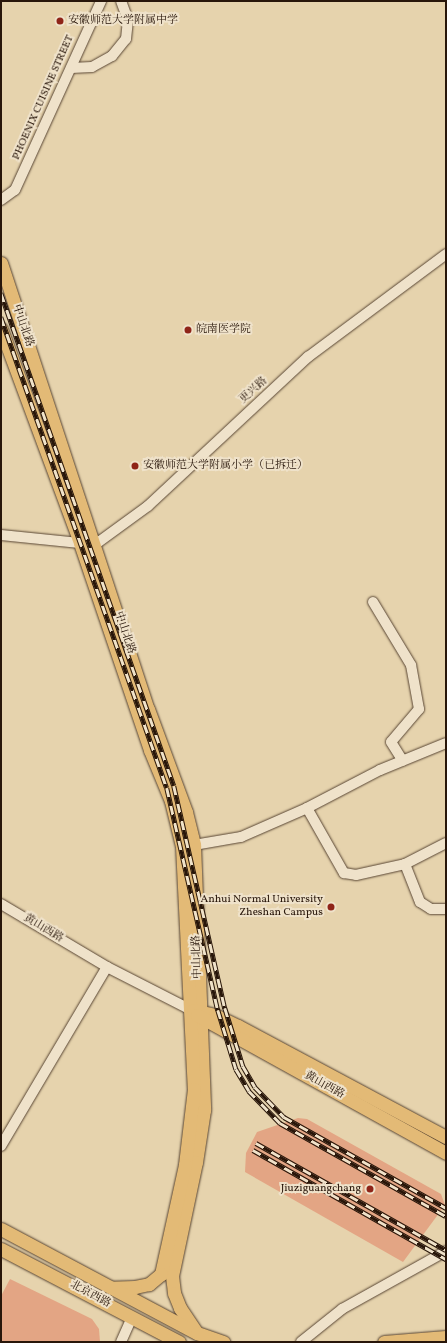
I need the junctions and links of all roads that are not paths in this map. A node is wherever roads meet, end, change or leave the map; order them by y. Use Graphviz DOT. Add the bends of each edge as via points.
graph roads {
  1 [pos="101,1"];
  2 [pos="121,1"];
  3 [pos="71,68"];
  4 [pos="1,200"];
  5 [pos="446,254"];
  6 [pos="1,263"];
  7 [pos="1,329"];
  8 [pos="1,535"];
  9 [pos="96,546"];
  10 [pos="82,547"];
  11 [pos="373,602"];
  12 [pos="446,743"];
  13 [pos="403,761"];
  14 [pos="307,808"];
  15 [pos="446,843"];
  16 [pos="194,845"];
  17 [pos="405,864"];
  18 [pos="1,904"];
  19 [pos="446,909"];
  20 [pos="106,967"];
  21 [pos="198,1013"];
  22 [pos="446,1137"];
  23 [pos="1,1146"];
  24 [pos="446,1153"];
  25 [pos="5,1231"];
  26 [pos="1,1249"];
  27 [pos="446,1251"];
  28 [pos="112,1288"];
  29 [pos="132,1317"];
  30 [pos="197,1333"];
  31 [pos="446,1337"];
  32 [pos="121,1342"];
  33 [pos="179,1342"];
  34 [pos="223,1342"];
  35 [pos="301,1342"];
  36 [pos="384,1342"];
  1 -- 3 [label="street, PHOENIX CUISINE STREET"];
  2 -- 3 [label="street" via="128,20 126,39 112,56 92,67"];
  3 -- 4 [label="street, PHOENIX CUISINE STREET" via="15,190"];
  5 -- 9 [label="street, 更兴路" via="308,357 148,506"];
  6 -- 9 [label="main road, 中山北路"];
  7 -- 10 [label="main road"];
  8 -- 10 [label="street"];
  9 -- 10 [label="street, 更兴路"];
  9 -- 16 [label="main road, 中山北路" via="148,708 186,812"];
  10 -- 21 [label="main road" via="150,750 171,801 182,846"];
  11 -- 13 [label="street" via="411,665 414,680 419,709 391,742"];
  12 -- 13 [label="street"];
  13 -- 14 [label="street"];
  14 -- 16 [label="street" via="240,837"];
  14 -- 17 [label="street" via="344,872 356,875"];
  15 -- 17 [label="street"];
  16 -- 21 [label="main road, 中山北路"];
  17 -- 19 [label="street" via="420,902 431,909"];
  18 -- 20 [label="street, 黄山西路"];
  20 -- 21 [label="street, 黄山西路"];
  20 -- 23 [label="street"];
  21 -- 22 [label="main road, 黄山西路" via="238,1026"];
  21 -- 24 [label="main road, 黄山西路"];
  21 -- 28 [label="main road, 中山北路" via="191,1126 160,1274 149,1284 135,1288"];
  21 -- 30 [label="main road, 中山北路" via="204,1081 201,1137 172,1276 174,1293 180,1308"];
  25 -- 26 [label="main road"];
  25 -- 28 [label="main road, 北京西路"];
  26 -- 29 [label="main road, 北京西路"];
  27 -- 35 [label="street" via="342,1309"];
  28 -- 30 [label="main road, 北京西路"];
  29 -- 32 [label="street"];
  29 -- 33 [label="main road, 北京西路"];
  30 -- 34 [label="main road, 北京西路"];
  31 -- 36 [label="main road"];
}
